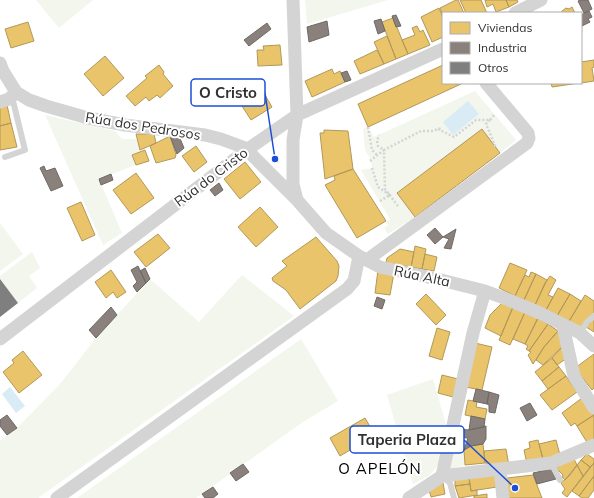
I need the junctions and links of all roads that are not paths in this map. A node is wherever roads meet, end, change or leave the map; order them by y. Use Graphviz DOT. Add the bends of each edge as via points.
graph roads {
  1 [pos="292,0"];
  2 [pos="542,0"];
  3 [pos="517,12"];
  4 [pos="442,48"];
  5 [pos="0,63"];
  6 [pos="487,84"];
  7 [pos="16,92"];
  8 [pos="0,102"];
  9 [pos="297,115"];
  10 [pos="248,149"];
  11 [pos="6,157"];
  12 [pos="297,200"];
  13 [pos="363,258"];
  14 [pos="484,291"];
  15 [pos="594,316"];
  16 [pos="563,326"];
  17 [pos="580,333"];
  18 [pos="0,339"];
  19 [pos="594,346"];
  20 [pos="594,408"];
  21 [pos="593,448"];
  22 [pos="551,463"];
  23 [pos="500,469"];
  24 [pos="442,476"];
  25 [pos="560,480"];
  26 [pos="57,498"];
  27 [pos="409,498"];
  28 [pos="454,498"];
  29 [pos="502,498"];
  1 -- 9 [label="street"];
  2 -- 3 [label="street"];
  4 -- 9 [label="street, Rúa do Cristo"];
  5 -- 7 [label="street, Rúa dos Pedrosos"];
  6 -- 13 [label="street" via="528,133 527,143"];
  7 -- 8 [label="street" via="9,99"];
  7 -- 10 [label="street, Rúa dos Pedrosos" via="29,100 88,118 205,135"];
  7 -- 11 [label="lane" via="13,101 26,150"];
  9 -- 10 [label="street, Rúa do Cristo"];
  9 -- 12 [label="street" via="293,147 293,184"];
  10 -- 12 [label="street, Rúa Alta"];
  10 -- 18 [label="street, Rúa do Cristo"];
  12 -- 13 [label="street, Rúa Alta" via="326,232"];
  13 -- 14 [label="street, Rúa Alta" via="380,267"];
  13 -- 26 [label="street" via="354,281 347,290"];
  14 -- 16 [label="street, Rúa Alta" via="540,313"];
  14 -- 24 [label="street"];
  15 -- 17 [label="lane"];
  16 -- 17 [label="street, Rúa Alta"];
  16 -- 20 [label="street" via="574,376"];
  17 -- 19 [label="street"];
  21 -- 22 [label="street"];
  22 -- 23 [label="street"];
  22 -- 25 [label="lane"];
  23 -- 24 [label="street"];
  23 -- 29 [label="street"];
  24 -- 27 [label="street"];
  24 -- 28 [label="lane" via="450,483"];
}
